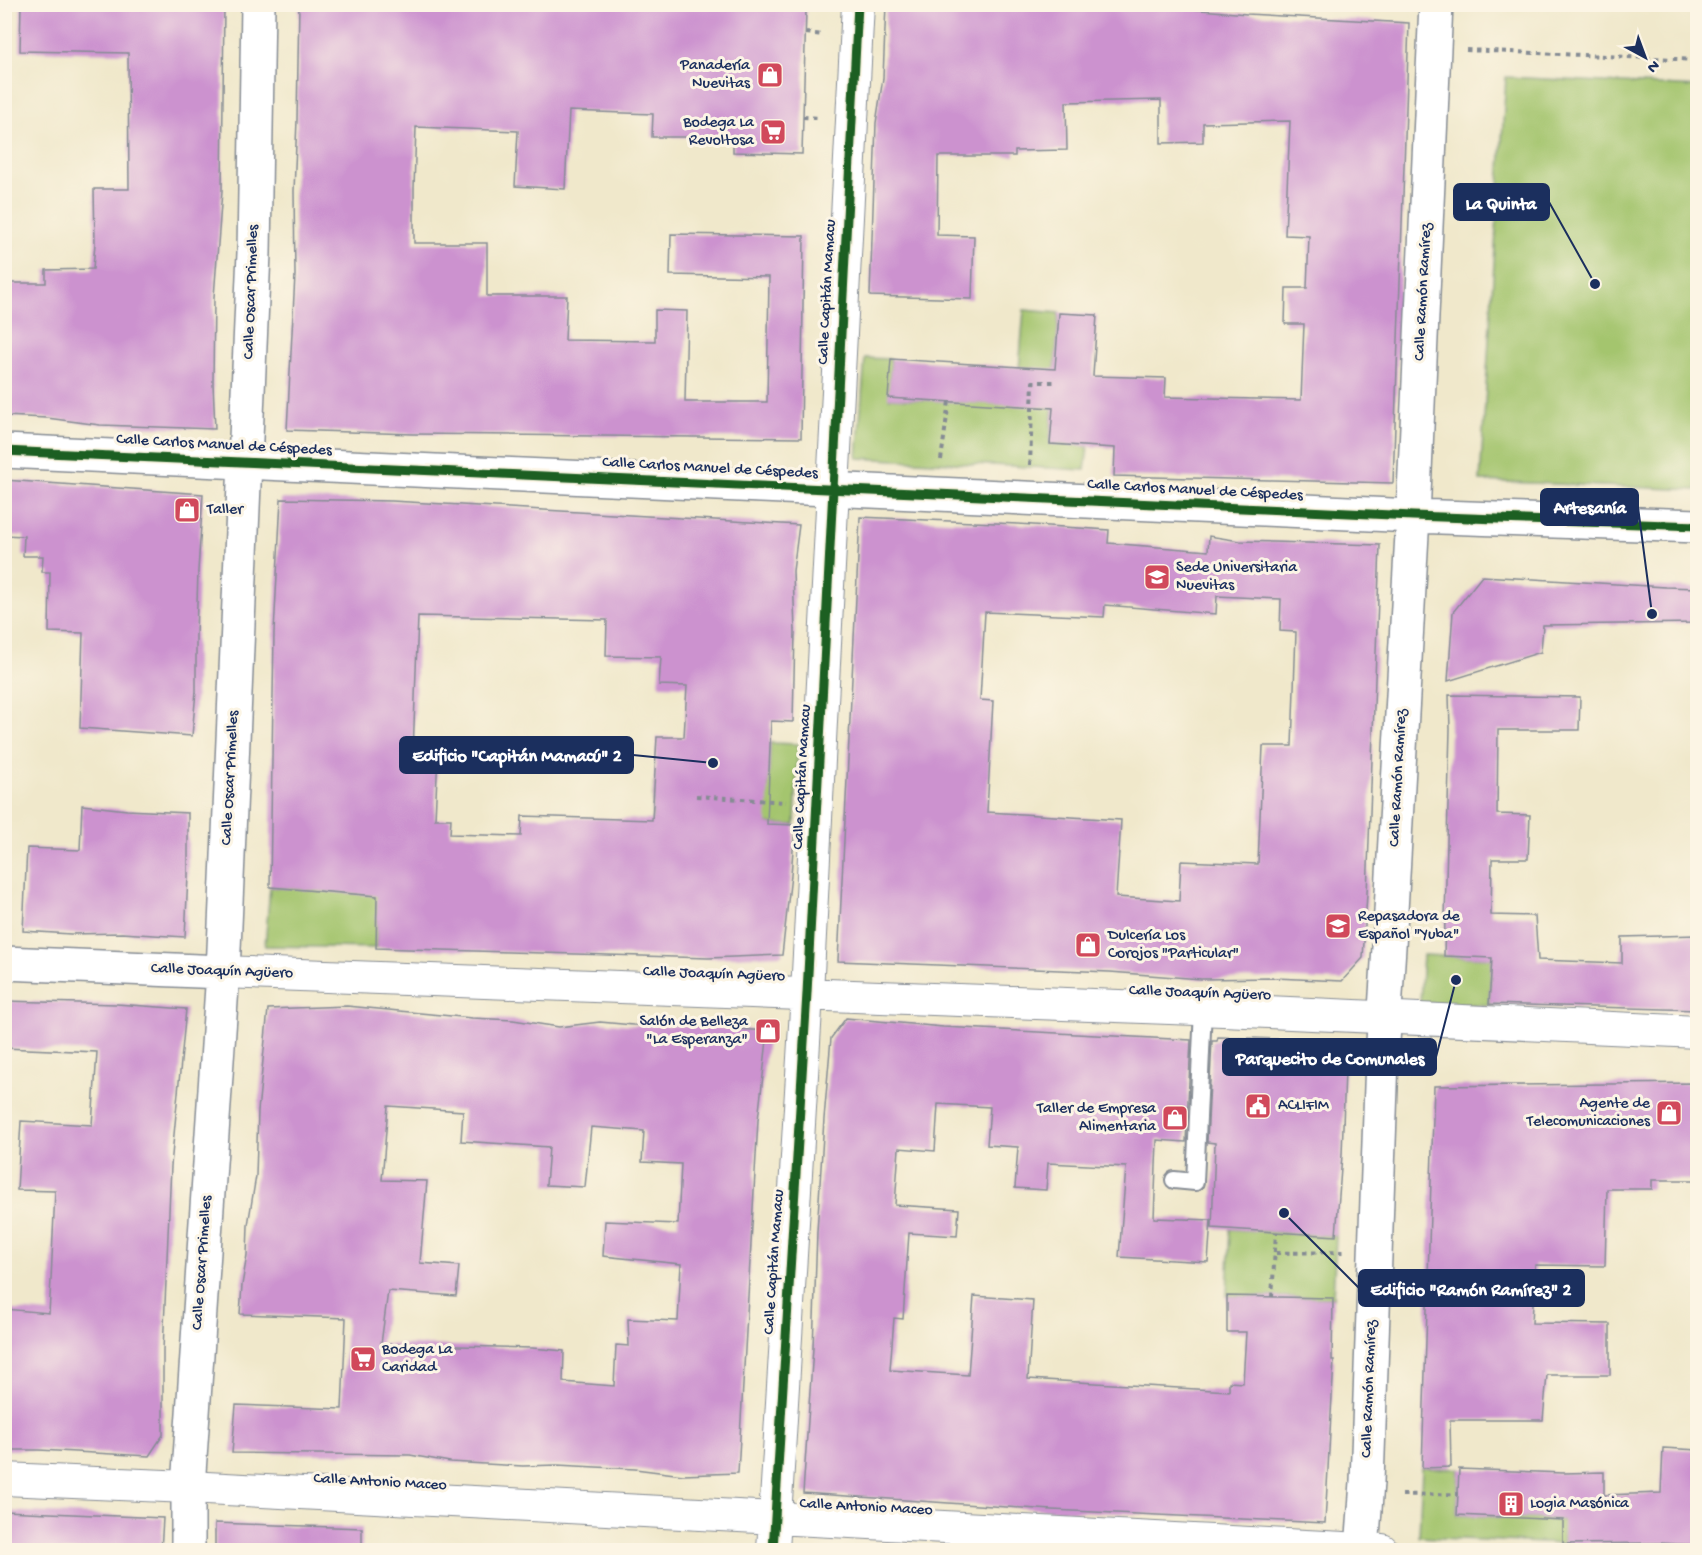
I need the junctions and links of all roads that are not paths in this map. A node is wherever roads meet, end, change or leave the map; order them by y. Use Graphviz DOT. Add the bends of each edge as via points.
graph roads {
  1 [pos="258,4"];
  2 [pos="858,4"];
  3 [pos="1436,4"];
  4 [pos="4,451"];
  5 [pos="245,462"];
  6 [pos="833,489"];
  7 [pos="1413,516"];
  8 [pos="1698,526"];
  9 [pos="4,963"];
  10 [pos="223,972"];
  11 [pos="807,993"];
  12 [pos="1203,1009"];
  13 [pos="1384,1016"];
  14 [pos="1698,1032"];
  15 [pos="1174,1180"];
  16 [pos="4,1479"];
  17 [pos="188,1487"];
  18 [pos="775,1518"];
  19 [pos="1362,1550"];
  20 [pos="188,1551"];
  21 [pos="773,1551"];
  22 [pos="1382,1551"];
  1 -- 5 [label="street, Calle Oscar Primelles" via="254,253"];
  2 -- 6 [label="street, Calle Capitán Mamacu"];
  3 -- 7 [label="street, Calle Ramón Ramírez"];
  4 -- 5 [label="street, Calle Carlos Manuel de Céspedes"];
  5 -- 6 [label="street, Calle Carlos Manuel de Céspedes"];
  5 -- 10 [label="street, Calle Oscar Primelles"];
  6 -- 7 [label="street, Calle Carlos Manuel de Céspedes"];
  6 -- 11 [label="street, Calle Capitán Mamacu"];
  7 -- 8 [label="street, Calle Carlos Manuel de Céspedes"];
  7 -- 13 [label="street, Calle Ramón Ramírez"];
  9 -- 10 [label="street, Calle Joaquín Agüero"];
  10 -- 11 [label="street, Calle Joaquín Agüero"];
  10 -- 17 [label="street, Calle Oscar Primelles"];
  11 -- 12 [label="street, Calle Joaquín Agüero"];
  11 -- 18 [label="street, Calle Capitán Mamacu"];
  12 -- 13 [label="street, Calle Joaquín Agüero"];
  12 -- 15 [label="lane" via="1195,1182"];
  13 -- 14 [label="street, Calle Joaquín Agüero"];
  13 -- 19 [label="street, Calle Ramón Ramírez"];
  16 -- 17 [label="street, Calle Antonio Maceo"];
  17 -- 18 [label="street, Calle Antonio Maceo"];
  17 -- 20 [label="street, Calle Oscar Primelles"];
  18 -- 19 [label="street, Calle Antonio Maceo"];
  18 -- 21 [label="street, Calle Capitán Mamacu"];
  19 -- 22 [label="street, Calle Antonio Maceo"];
}
